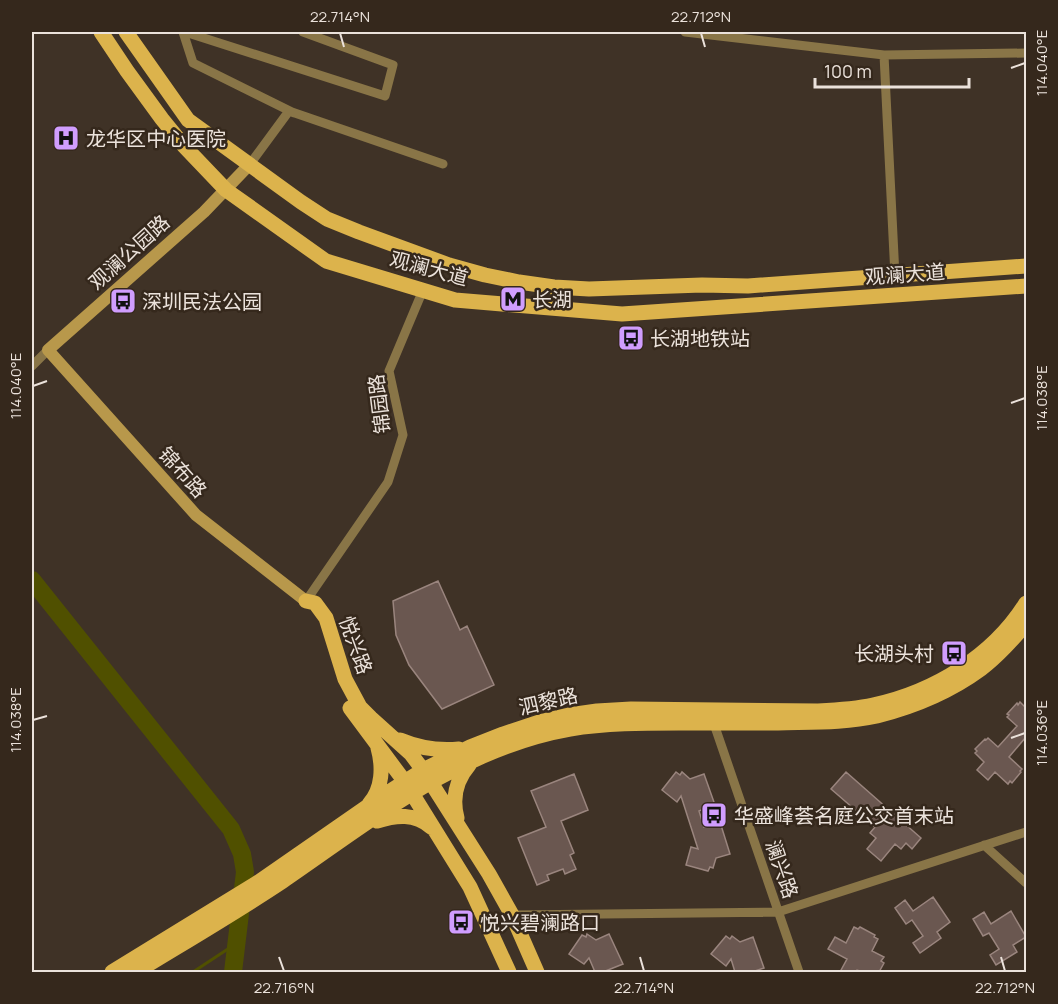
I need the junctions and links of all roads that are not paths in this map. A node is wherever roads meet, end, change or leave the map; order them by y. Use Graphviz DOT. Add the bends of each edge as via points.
graph roads {
  1 [pos="101,32"];
  2 [pos="126,32"];
  3 [pos="184,32"];
  4 [pos="303,32"];
  5 [pos="685,32"];
  6 [pos="1026,53"];
  7 [pos="884,55"];
  8 [pos="294,113"];
  9 [pos="250,164"];
  10 [pos="443,164"];
  11 [pos="226,190"];
  12 [pos="1023,265"];
  13 [pos="895,276"];
  14 [pos="1024,286"];
  15 [pos="423,290"];
  16 [pos="48,350"];
  17 [pos="32,366"];
  18 [pos="306,601"];
  19 [pos="1026,603"];
  20 [pos="1026,624"];
  21 [pos="711,716"];
  22 [pos="389,734"];
  23 [pos="372,737"];
  24 [pos="472,754"];
  25 [pos="427,776"];
  26 [pos="408,788"];
  27 [pos="364,818"];
  28 [pos="459,827"];
  29 [pos="435,831"];
  30 [pos="1026,832"];
  31 [pos="984,845"];
  32 [pos="1026,883"];
  33 [pos="778,912"];
  34 [pos="512,915"];
  35 [pos="112,972"];
  36 [pos="136,972"];
  37 [pos="509,972"];
  38 [pos="537,972"];
  39 [pos="799,972"];
  1 -- 11 [label="main road, 观澜大道" via="162,119"];
  2 -- 9 [label="main road, 观澜大道" via="188,120"];
  3 -- 4 [label="street" via="385,96 393,65"];
  3 -- 8 [label="street" via="193,63"];
  5 -- 7 [label="street"];
  6 -- 7 [label="street"];
  7 -- 13 [label="street"];
  8 -- 9 [label="street" via="290,111"];
  8 -- 10 [label="street"];
  9 -- 11 [label="main road, 观澜公园路"];
  9 -- 13 [label="main road, 观澜大道" via="327,219 449,265 519,282 633,288 748,286"];
  11 -- 15 [label="main road, 观澜大道" via="326,261"];
  11 -- 16 [label="main road, 观澜公园路"];
  12 -- 13 [label="main road, 观澜大道"];
  14 -- 15 [label="main road, 观澜大道" via="622,314 455,300"];
  15 -- 18 [label="street, 锦园路" via="389,371 403,435 388,482"];
  16 -- 17 [label="street, 观澜公园路"];
  16 -- 18 [label="main road, 锦布路" via="196,515"];
  18 -- 22 [label="main road, 悦兴路" via="315,603 326,618 345,679 356,700"];
  18 -- 23 [label="main road, 悦兴路" via="321,624 345,700"];
  19 -- 21 [label="main road, 泗黎路" via="984,652 962,668 906,696 845,709"];
  20 -- 21 [label="main road, 泗黎路" via="981,669 901,709 833,722"];
  21 -- 24 [label="main road, 泗黎路" via="631,709 569,715 539,722"];
  21 -- 33 [label="street, 澜兴路"];
  22 -- 24 [label="main road" via="416,746"];
  22 -- 25 [label="main road, 悦兴路"];
  23 -- 26 [label="main road, 悦兴路"];
  23 -- 27 [label="main road" via="381,759 381,771 377,792"];
  24 -- 25 [label="main road, 泗黎路"];
  24 -- 28 [label="main road" via="456,789"];
  25 -- 26 [label="main road, 泗黎路"];
  25 -- 28 [label="main road, 悦兴路"];
  26 -- 27 [label="main road, 泗黎路"];
  26 -- 29 [label="main road, 悦兴路"];
  27 -- 29 [label="main road" via="416,818"];
  27 -- 35 [label="main road, 泗黎路"];
  27 -- 36 [label="main road, 泗黎路" via="254,900"];
  28 -- 34 [label="main road, 悦兴路"];
  29 -- 37 [label="main road, 悦兴路" via="470,887"];
  30 -- 31 [label="street"];
  31 -- 32 [label="street"];
  31 -- 33 [label="street"];
  33 -- 34 [label="street"];
  33 -- 39 [label="street, 澜兴路"];
  34 -- 38 [label="main road, 悦兴路"];
}
